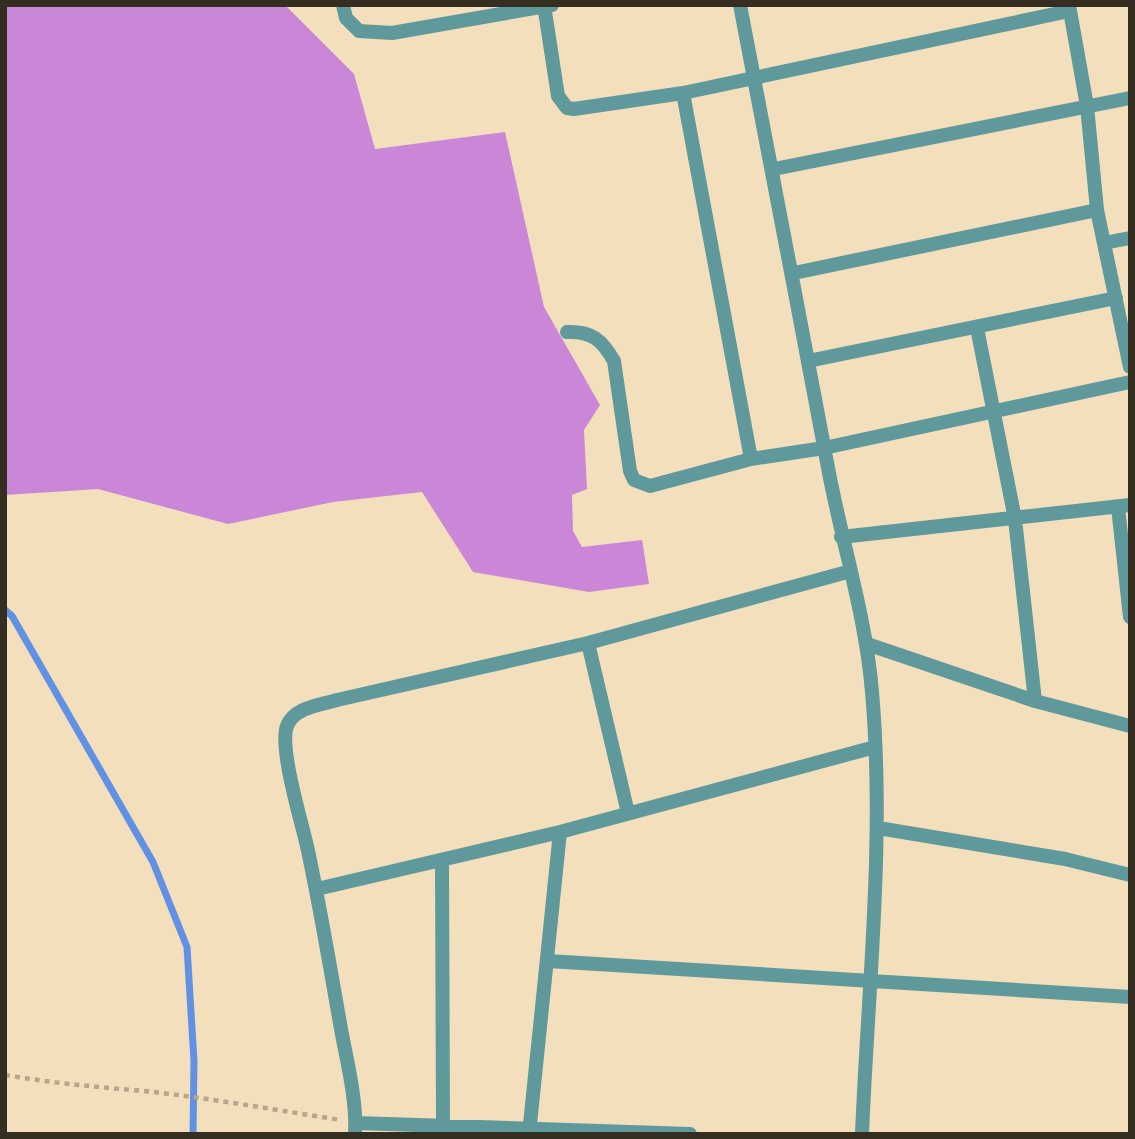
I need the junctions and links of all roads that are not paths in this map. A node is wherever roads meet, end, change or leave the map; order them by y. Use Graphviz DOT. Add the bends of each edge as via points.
graph roads {
  1 [pos="343,5"];
  2 [pos="740,5"];
  3 [pos="546,6"];
  4 [pos="1069,8"];
  5 [pos="754,77"];
  6 [pos="683,93"];
  7 [pos="1130,98"];
  8 [pos="1087,106"];
  9 [pos="774,169"];
  10 [pos="1097,210"];
  11 [pos="1130,238"];
  12 [pos="1104,243"];
  13 [pos="793,273"];
  14 [pos="1116,298"];
  15 [pos="977,328"];
  16 [pos="567,332"];
  17 [pos="808,361"];
  18 [pos="1130,367"];
  19 [pos="1130,382"];
  20 [pos="995,409"];
  21 [pos="824,448"];
  22 [pos="751,458"];
  23 [pos="1124,506"];
  24 [pos="1015,519"];
  25 [pos="841,537"];
  26 [pos="850,571"];
  27 [pos="1130,617"];
  28 [pos="588,643"];
  29 [pos="867,644"];
  30 [pos="1035,701"];
  31 [pos="1130,726"];
  32 [pos="875,747"];
  33 [pos="628,813"];
  34 [pos="878,828"];
  35 [pos="559,832"];
  36 [pos="442,860"];
  37 [pos="1130,875"];
  38 [pos="317,889"];
  39 [pos="548,961"];
  40 [pos="869,979"];
  41 [pos="1130,997"];
  42 [pos="443,1126"];
  43 [pos="356,1128"];
  44 [pos="529,1132"];
  45 [pos="689,1134"];
  46 [pos="862,1134"];
  1 -- 3 [label="street" via="346,18 359,31 392,33"];
  2 -- 5 [label="street"];
  3 -- 6 [label="street" via="558,96 567,108"];
  4 -- 5 [label="street"];
  4 -- 8 [label="street"];
  5 -- 6 [label="street"];
  5 -- 9 [label="street"];
  6 -- 22 [label="street"];
  7 -- 8 [label="street"];
  8 -- 9 [label="street"];
  8 -- 10 [label="street"];
  9 -- 13 [label="street"];
  10 -- 12 [label="street"];
  10 -- 13 [label="street"];
  11 -- 12 [label="street"];
  12 -- 14 [label="street"];
  13 -- 17 [label="street"];
  14 -- 15 [label="street"];
  14 -- 18 [label="street"];
  15 -- 17 [label="street"];
  15 -- 20 [label="street"];
  16 -- 22 [label="street" via="593,335 614,361 634,480 650,486"];
  17 -- 21 [label="street"];
  19 -- 20 [label="street"];
  20 -- 21 [label="street"];
  20 -- 24 [label="street"];
  21 -- 22 [label="street"];
  21 -- 25 [label="street"];
  23 -- 24 [label="street"];
  23 -- 27 [label="street"];
  24 -- 25 [label="street"];
  24 -- 30 [label="street"];
  25 -- 26 [label="street"];
  26 -- 28 [label="street"];
  26 -- 29 [label="street"];
  28 -- 33 [label="street"];
  28 -- 38 [label="street" via="337,700 301,710 291,718 286,726 288,759"];
  29 -- 30 [label="street"];
  29 -- 32 [label="street"];
  30 -- 31 [label="street"];
  32 -- 33 [label="street"];
  32 -- 34 [label="street"];
  33 -- 35 [label="street"];
  34 -- 37 [label="street" via="1053,857"];
  34 -- 40 [label="street"];
  35 -- 36 [label="street"];
  35 -- 39 [label="street"];
  36 -- 38 [label="street"];
  36 -- 42 [label="street"];
  38 -- 43 [label="street"];
  39 -- 40 [label="street"];
  39 -- 44 [label="street"];
  40 -- 41 [label="street"];
  40 -- 46 [label="street"];
  42 -- 43 [label="street"];
  42 -- 44 [label="street"];
  44 -- 45 [label="street"];
}
